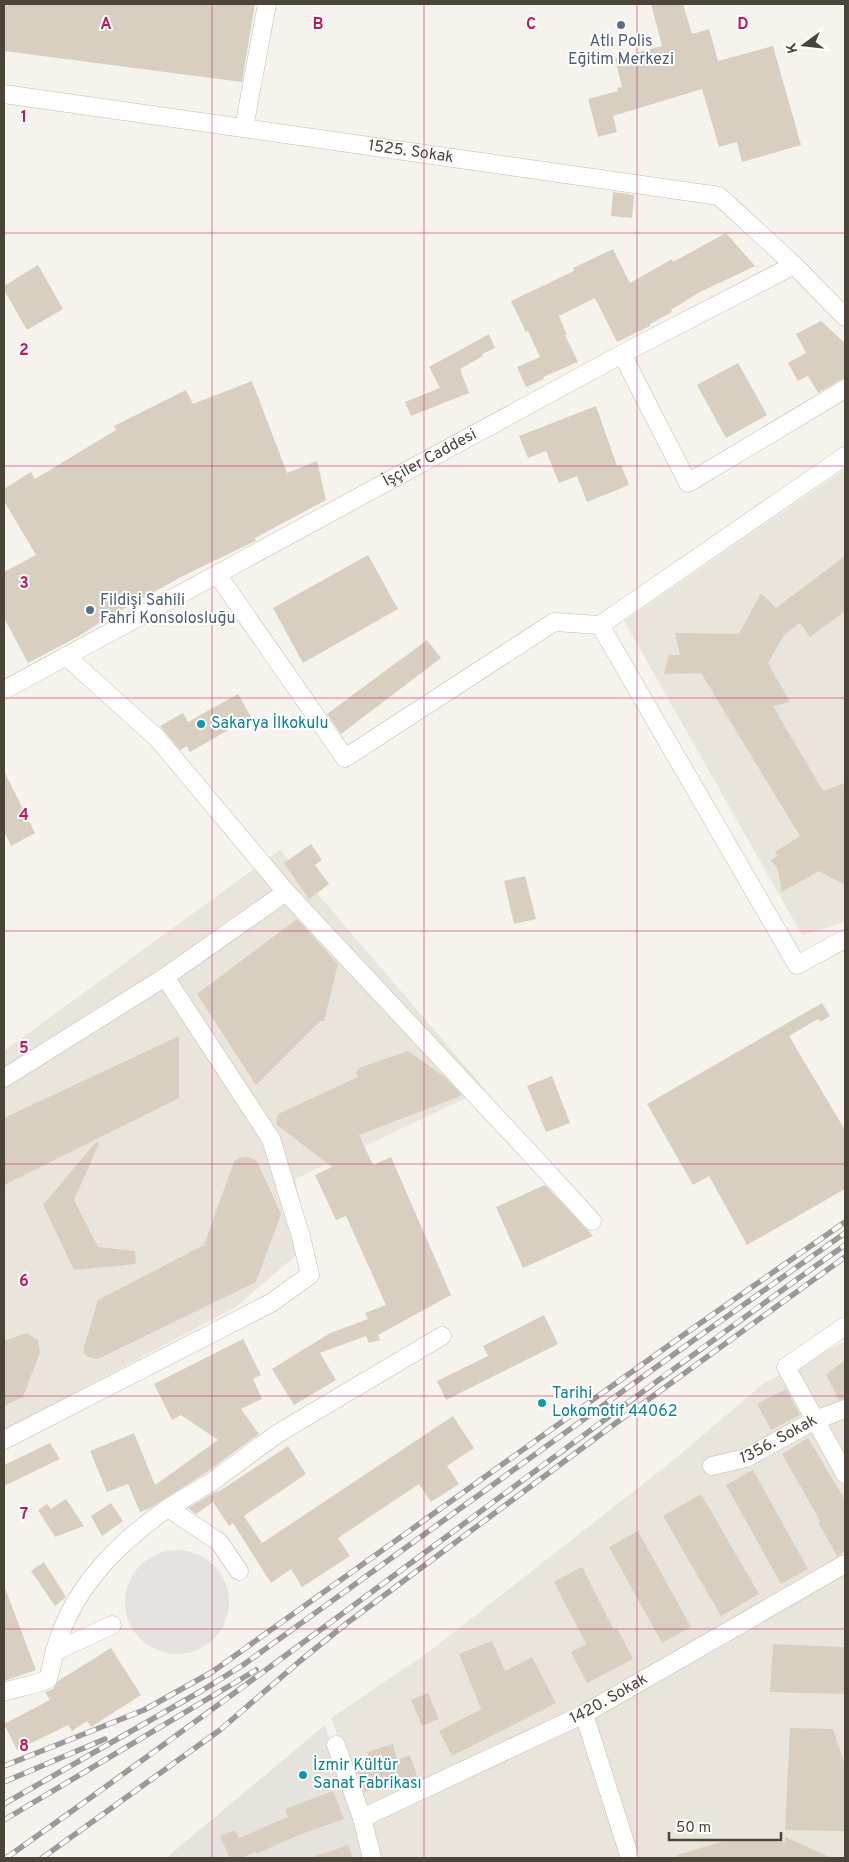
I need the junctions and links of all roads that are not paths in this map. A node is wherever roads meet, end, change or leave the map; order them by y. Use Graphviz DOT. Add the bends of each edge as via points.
graph roads {
  1 [pos="267,4"];
  2 [pos="4,94"];
  3 [pos="244,128"];
  4 [pos="794,265"];
  5 [pos="845,317"];
  6 [pos="622,354"];
  7 [pos="845,390"];
  8 [pos="845,456"];
  9 [pos="217,574"];
  10 [pos="600,625"];
  11 [pos="66,656"];
  12 [pos="4,690"];
  13 [pos="286,892"];
  14 [pos="845,939"];
  15 [pos="165,977"];
  16 [pos="4,1078"];
  17 [pos="592,1222"];
  18 [pos="845,1326"];
  19 [pos="442,1336"];
  20 [pos="845,1409"];
  21 [pos="815,1420"];
  22 [pos="4,1440"];
  23 [pos="712,1466"];
  24 [pos="845,1474"];
  25 [pos="168,1508"];
  26 [pos="845,1564"];
  27 [pos="239,1571"];
  28 [pos="112,1625"];
  29 [pos="56,1651"];
  30 [pos="4,1692"];
  31 [pos="584,1714"];
  32 [pos="336,1745"];
  33 [pos="362,1818"];
  34 [pos="372,1858"];
  35 [pos="630,1858"];
  1 -- 3 [label="street"];
  2 -- 3 [label="street, 1525. Sokak"];
  3 -- 4 [label="street, 1525. Sokak" via="719,196"];
  4 -- 5 [label="street"];
  4 -- 6 [label="street, İşçiler Caddesi"];
  6 -- 7 [label="street" via="688,483"];
  6 -- 9 [label="street, İşçiler Caddesi"];
  8 -- 10 [label="street"];
  9 -- 10 [label="street" via="345,758 554,622"];
  9 -- 11 [label="street, İşçiler Caddesi"];
  10 -- 14 [label="street" via="797,965"];
  11 -- 12 [label="street, İşçiler Caddesi"];
  11 -- 13 [label="street" via="157,738"];
  13 -- 15 [label="street"];
  13 -- 17 [label="street"];
  15 -- 16 [label="street"];
  15 -- 22 [label="street" via="271,1139 302,1237 310,1275 271,1303"];
  18 -- 21 [label="street" via="786,1367"];
  19 -- 25 [label="street" via="277,1434 213,1481"];
  20 -- 21 [label="street, 1356. Sokak"];
  21 -- 23 [label="street, 1356. Sokak" via="746,1458"];
  21 -- 24 [label="street"];
  25 -- 27 [label="street" via="219,1542"];
  25 -- 29 [label="street" via="142,1526 94,1573 69,1614"];
  26 -- 31 [label="street, 1420. Sokak"];
  28 -- 29 [label="street"];
  29 -- 30 [label="street" via="48,1679"];
  31 -- 33 [label="street, 1420. Sokak"];
  31 -- 35 [label="street"];
  32 -- 33 [label="street"];
  33 -- 34 [label="street"];
}
